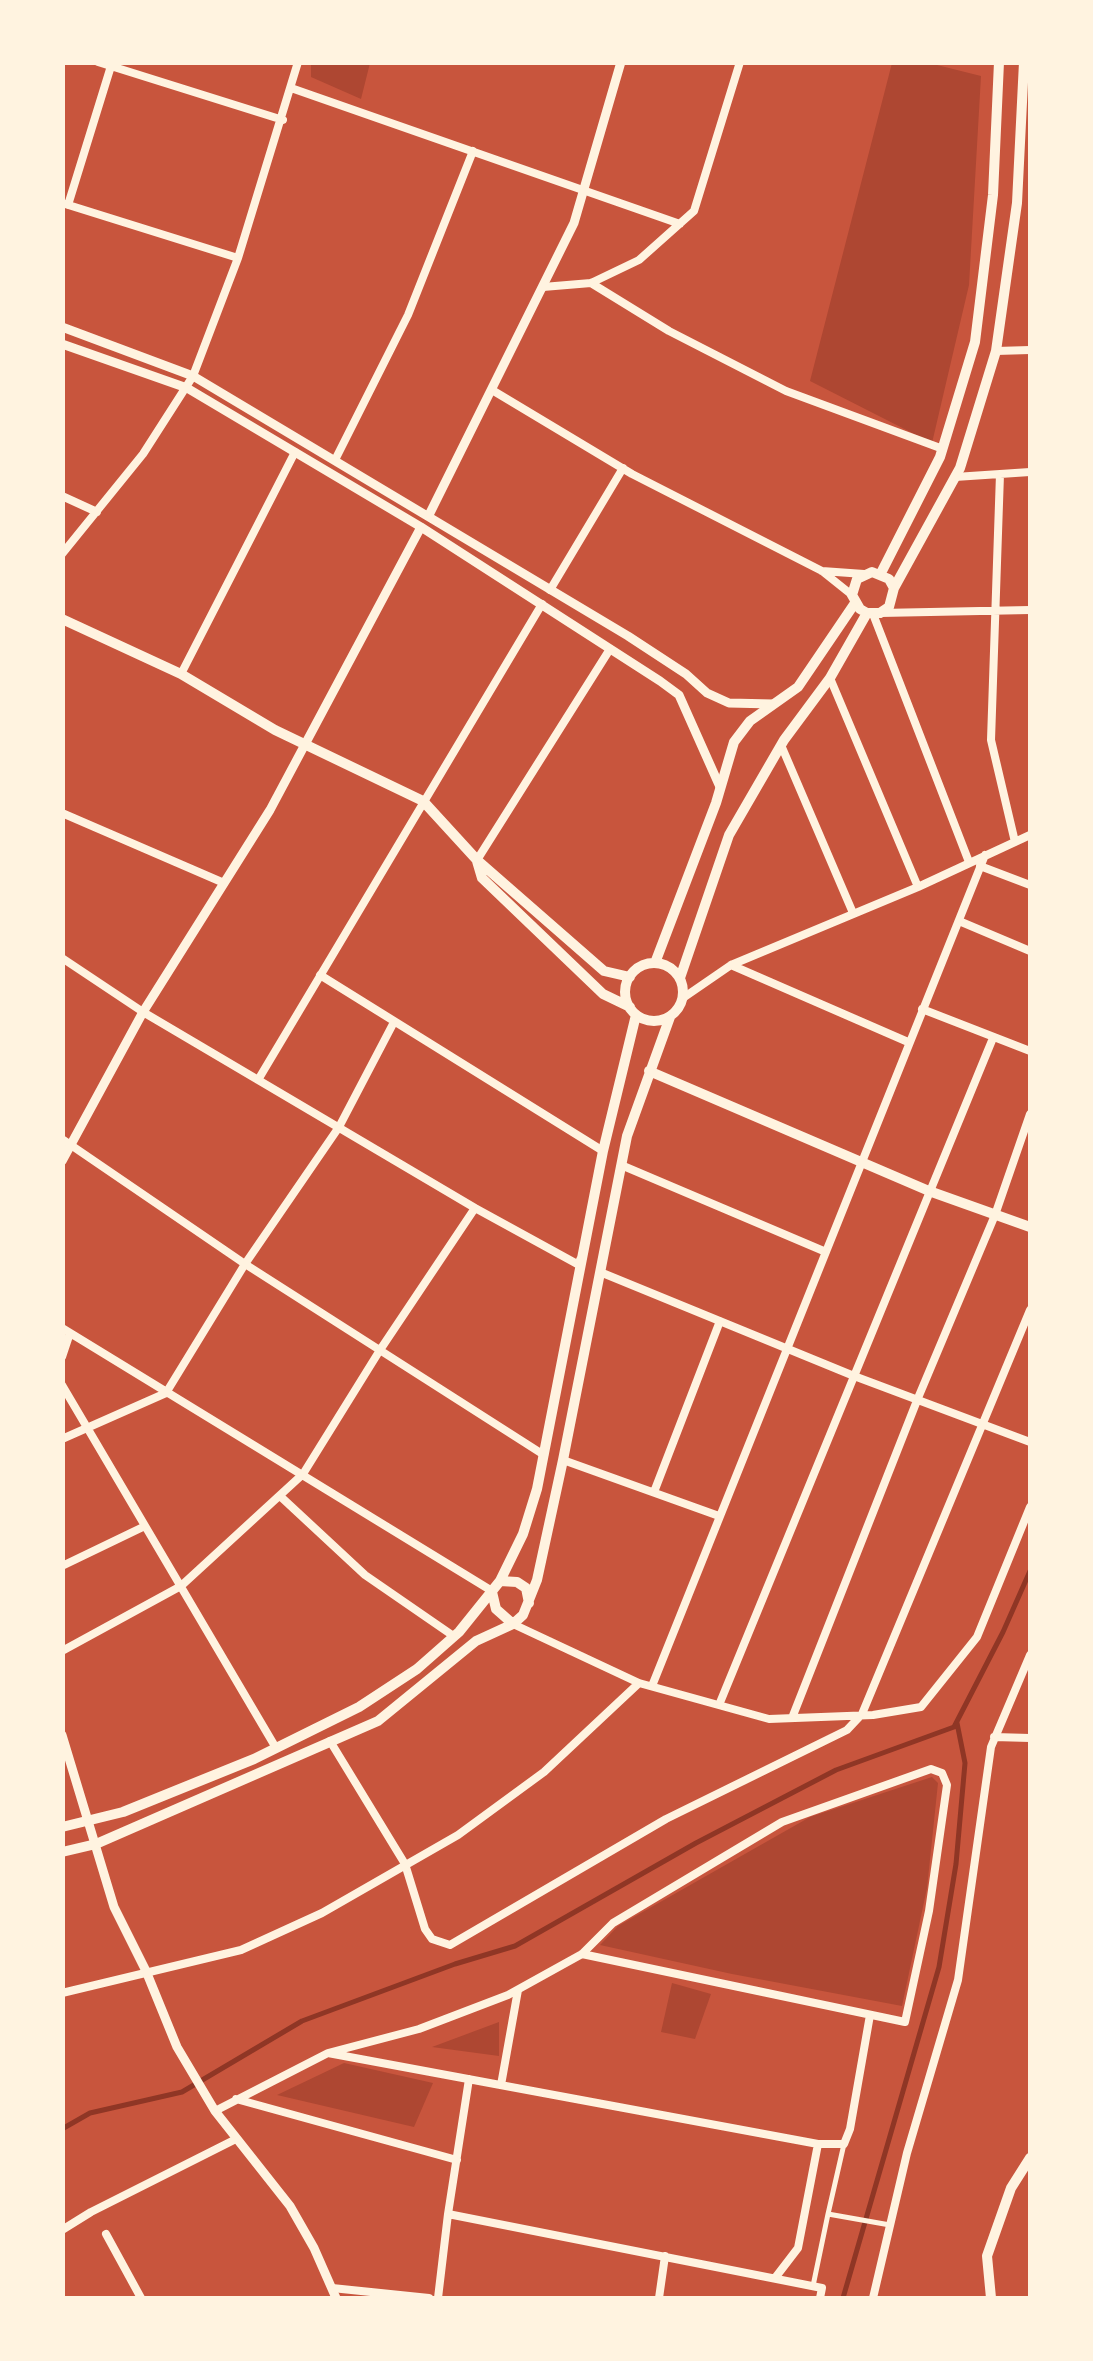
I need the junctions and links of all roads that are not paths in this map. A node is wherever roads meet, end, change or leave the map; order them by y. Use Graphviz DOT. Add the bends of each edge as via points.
graph roads {
  1 [pos="98,62"];
  2 [pos="298,62"];
  3 [pos="621,62"];
  4 [pos="740,62"];
  5 [pos="998,62"];
  6 [pos="1024,62"];
  7 [pos="111,66"];
  8 [pos="291,88"];
  9 [pos="283,120"];
  10 [pos="473,151"];
  11 [pos="584,189"];
  12 [pos="1018,203"];
  13 [pos="65,204"];
  14 [pos="1030,205"];
  15 [pos="680,224"];
  16 [pos="238,258"];
  17 [pos="590,283"];
  18 [pos="543,287"];
  19 [pos="62,327"];
  20 [pos="62,344"];
  21 [pos="996,350"];
  22 [pos="1030,350"];
  23 [pos="193,376"];
  24 [pos="187,388"];
  25 [pos="492,390"];
  26 [pos="943,449"];
  27 [pos="295,452"];
  28 [pos="335,460"];
  29 [pos="623,468"];
  30 [pos="1030,472"];
  31 [pos="1000,474"];
  32 [pos="954,477"];
  33 [pos="62,496"];
  34 [pos="97,512"];
  35 [pos="429,515"];
  36 [pos="420,527"];
  37 [pos="62,554"];
  38 [pos="822,572"];
  39 [pos="881,573"];
  40 [pos="864,574"];
  41 [pos="894,588"];
  42 [pos="550,590"];
  43 [pos="853,599"];
  44 [pos="542,604"];
  45 [pos="1030,610"];
  46 [pos="997,612"];
  47 [pos="874,613"];
  48 [pos="62,619"];
  49 [pos="610,648"];
  50 [pos="180,674"];
  51 [pos="830,678"];
  52 [pos="777,703"];
  53 [pos="304,744"];
  54 [pos="781,745"];
  55 [pos="720,787"];
  56 [pos="423,801"];
  57 [pos="62,813"];
  58 [pos="1030,835"];
  59 [pos="1015,842"];
  60 [pos="984,855"];
  61 [pos="477,860"];
  62 [pos="969,862"];
  63 [pos="980,866"];
  64 [pos="224,883"];
  65 [pos="1030,884"];
  66 [pos="918,887"];
  67 [pos="852,913"];
  68 [pos="959,920"];
  69 [pos="1030,951"];
  70 [pos="62,958"];
  71 [pos="655,963"];
  72 [pos="731,965"];
  73 [pos="320,975"];
  74 [pos="630,978"];
  75 [pos="680,978"];
  76 [pos="683,998"];
  77 [pos="922,1009"];
  78 [pos="633,1011"];
  79 [pos="143,1012"];
  80 [pos="670,1017"];
  81 [pos="394,1022"];
  82 [pos="993,1038"];
  83 [pos="908,1042"];
  84 [pos="1030,1051"];
  85 [pos="650,1071"];
  86 [pos="258,1080"];
  87 [pos="1030,1114"];
  88 [pos="338,1127"];
  89 [pos="67,1142"];
  90 [pos="603,1151"];
  91 [pos="62,1160"];
  92 [pos="861,1162"];
  93 [pos="621,1165"];
  94 [pos="928,1191"];
  95 [pos="475,1208"];
  96 [pos="995,1216"];
  97 [pos="1030,1227"];
  98 [pos="583,1248"];
  99 [pos="826,1252"];
  100 [pos="246,1264"];
  101 [pos="600,1272"];
  102 [pos="1030,1310"];
  103 [pos="720,1321"];
  104 [pos="66,1331"];
  105 [pos="786,1347"];
  106 [pos="380,1350"];
  107 [pos="62,1357"];
  108 [pos="854,1376"];
  109 [pos="62,1385"];
  110 [pos="166,1392"];
  111 [pos="918,1398"];
  112 [pos="86,1426"];
  113 [pos="983,1426"];
  114 [pos="62,1439"];
  115 [pos="1030,1442"];
  116 [pos="544,1456"];
  117 [pos="563,1460"];
  118 [pos="302,1474"];
  119 [pos="654,1492"];
  120 [pos="280,1496"];
  121 [pos="1030,1506"];
  122 [pos="720,1516"];
  123 [pos="143,1527"];
  124 [pos="62,1566"];
  125 [pos="182,1586"];
  126 [pos="496,1586"];
  127 [pos="529,1604"];
  128 [pos="513,1624"];
  129 [pos="452,1635"];
  130 [pos="62,1651"];
  131 [pos="1030,1655"];
  132 [pos="639,1683"];
  133 [pos="652,1686"];
  134 [pos="719,1705"];
  135 [pos="862,1714"];
  136 [pos="792,1718"];
  137 [pos="62,1736"];
  138 [pos="994,1737"];
  139 [pos="1030,1738"];
  140 [pos="330,1742"];
  141 [pos="276,1748"];
  142 [pos="88,1821"];
  143 [pos="62,1828"];
  144 [pos="96,1844"];
  145 [pos="62,1852"];
  146 [pos="405,1864"];
  147 [pos="582,1954"];
  148 [pos="146,1971"];
  149 [pos="518,1990"];
  150 [pos="62,1993"];
  151 [pos="870,2015"];
  152 [pos="328,2054"];
  153 [pos="470,2080"];
  154 [pos="502,2085"];
  155 [pos="236,2098"];
  156 [pos="215,2111"];
  157 [pos="236,2139"];
  158 [pos="818,2144"];
  159 [pos="844,2144"];
  160 [pos="1030,2158"];
  161 [pos="457,2160"];
  162 [pos="448,2214"];
  163 [pos="828,2214"];
  164 [pos="890,2226"];
  165 [pos="62,2230"];
  166 [pos="106,2234"];
  167 [pos="665,2256"];
  168 [pos="775,2278"];
  169 [pos="813,2286"];
  170 [pos="332,2288"];
  171 [pos="141,2298"];
  172 [pos="336,2298"];
  173 [pos="429,2298"];
  174 [pos="438,2298"];
  175 [pos="659,2298"];
  176 [pos="820,2298"];
  177 [pos="873,2298"];
  178 [pos="991,2298"];
  1 -- 7 [label="street"];
  2 -- 8 [label="street"];
  3 -- 11 [label="street"];
  4 -- 15 [label="street" via="694,211"];
  5 -- 26 [label="main road" via="975,342"];
  6 -- 12 [label="main road"];
  7 -- 9 [label="street"];
  7 -- 13 [label="street"];
  8 -- 9 [label="street"];
  8 -- 10 [label="street"];
  9 -- 16 [label="street"];
  10 -- 11 [label="street"];
  10 -- 28 [label="street" via="408,314"];
  11 -- 15 [label="street"];
  11 -- 18 [label="street"];
  12 -- 14 [label="street"];
  12 -- 21 [label="main road"];
  13 -- 16 [label="street"];
  15 -- 17 [label="street" via="640,260"];
  16 -- 23 [label="street"];
  17 -- 18 [label="street"];
  17 -- 26 [label="street" via="786,390"];
  18 -- 25 [label="street"];
  19 -- 23 [label="street"];
  20 -- 24 [label="street"];
  21 -- 22 [label="street"];
  21 -- 32 [label="main road"];
  23 -- 24 [label="street"];
  23 -- 28 [label="street"];
  24 -- 27 [label="street"];
  24 -- 34 [label="street"];
  25 -- 29 [label="street"];
  25 -- 35 [label="street"];
  26 -- 39 [label="main road"];
  27 -- 36 [label="street"];
  27 -- 50 [label="street"];
  28 -- 35 [label="street"];
  29 -- 38 [label="street"];
  29 -- 42 [label="street"];
  30 -- 31 [label="street"];
  31 -- 32 [label="street"];
  31 -- 46 [label="street"];
  32 -- 41 [label="main road"];
  33 -- 34 [label="street"];
  34 -- 37 [label="street"];
  35 -- 42 [label="street"];
  36 -- 44 [label="street"];
  36 -- 53 [label="street"];
  38 -- 40 [label="street"];
  38 -- 43 [label="street"];
  39 -- 40 [label="main road"];
  39 -- 41 [label="main road"];
  40 -- 43 [label="main road" via="853,586"];
  41 -- 47 [label="main road" via="894,598"];
  42 -- 52 [label="street" via="707,693 729,703"];
  43 -- 47 [label="main road"];
  43 -- 52 [label="main road" via="798,686"];
  44 -- 49 [label="street"];
  44 -- 56 [label="street"];
  45 -- 46 [label="street"];
  46 -- 47 [label="street"];
  46 -- 59 [label="street" via="991,740"];
  47 -- 51 [label="main road"];
  47 -- 62 [label="street"];
  48 -- 50 [label="main road"];
  49 -- 55 [label="street" via="679,695"];
  49 -- 61 [label="street"];
  50 -- 53 [label="main road"];
  51 -- 54 [label="main road"];
  51 -- 66 [label="street"];
  52 -- 55 [label="main road" via="750,720 734,742"];
  53 -- 56 [label="main road"];
  53 -- 64 [label="street"];
  54 -- 67 [label="street"];
  54 -- 75 [label="main road" via="729,835"];
  55 -- 71 [label="main road"];
  56 -- 61 [label="main road"];
  56 -- 73 [label="street"];
  57 -- 64 [label="street"];
  58 -- 59 [label="street"];
  59 -- 60 [label="street"];
  60 -- 62 [label="street"];
  60 -- 63 [label="street"];
  61 -- 74 [label="main road" via="604,971"];
  61 -- 78 [label="main road" via="482,878 608,999"];
  62 -- 66 [label="street"];
  63 -- 65 [label="street"];
  63 -- 68 [label="street"];
  64 -- 79 [label="street"];
  66 -- 67 [label="street"];
  67 -- 72 [label="street"];
  68 -- 69 [label="street"];
  68 -- 77 [label="street"];
  70 -- 79 [label="street"];
  71 -- 74 [label="main road"];
  71 -- 75 [label="main road"];
  72 -- 76 [label="street"];
  72 -- 83 [label="street"];
  73 -- 81 [label="street"];
  73 -- 86 [label="street"];
  74 -- 78 [label="main road"];
  75 -- 76 [label="main road"];
  76 -- 80 [label="main road"];
  77 -- 82 [label="street"];
  77 -- 83 [label="street"];
  78 -- 80 [label="main road" via="653,1021"];
  78 -- 90 [label="main road"];
  79 -- 86 [label="street"];
  79 -- 89 [label="street"];
  80 -- 85 [label="main road"];
  81 -- 88 [label="street"];
  81 -- 90 [label="street"];
  82 -- 84 [label="street"];
  82 -- 94 [label="street"];
  83 -- 92 [label="street"];
  85 -- 92 [label="main road"];
  85 -- 93 [label="main road"];
  86 -- 88 [label="street"];
  87 -- 96 [label="street"];
  88 -- 95 [label="street"];
  88 -- 100 [label="street"];
  89 -- 91 [label="street"];
  89 -- 100 [label="street"];
  90 -- 98 [label="main road"];
  92 -- 94 [label="main road"];
  92 -- 99 [label="street"];
  93 -- 99 [label="street"];
  93 -- 101 [label="main road"];
  94 -- 96 [label="main road"];
  94 -- 108 [label="street"];
  95 -- 98 [label="street" via="578,1265"];
  95 -- 106 [label="street"];
  96 -- 97 [label="main road"];
  96 -- 111 [label="street"];
  98 -- 116 [label="main road"];
  99 -- 105 [label="street"];
  100 -- 106 [label="street"];
  100 -- 110 [label="street"];
  101 -- 103 [label="street"];
  101 -- 117 [label="main road"];
  102 -- 113 [label="street"];
  103 -- 105 [label="street"];
  103 -- 119 [label="street"];
  104 -- 107 [label="street"];
  104 -- 110 [label="street"];
  105 -- 108 [label="street"];
  105 -- 122 [label="street"];
  106 -- 116 [label="street"];
  106 -- 118 [label="street"];
  108 -- 111 [label="street"];
  108 -- 134 [label="street"];
  109 -- 112 [label="street"];
  110 -- 112 [label="street"];
  110 -- 118 [label="street"];
  111 -- 113 [label="street"];
  111 -- 136 [label="street"];
  112 -- 114 [label="street"];
  112 -- 123 [label="street"];
  113 -- 115 [label="street"];
  113 -- 135 [label="street"];
  116 -- 126 [label="main road" via="523,1534"];
  117 -- 119 [label="street"];
  117 -- 127 [label="main road"];
  118 -- 120 [label="street"];
  118 -- 126 [label="street"];
  119 -- 122 [label="street"];
  120 -- 125 [label="street"];
  120 -- 129 [label="street" via="364,1574"];
  121 -- 135 [label="street" via="977,1637 922,1707"];
  122 -- 133 [label="street"];
  123 -- 124 [label="street"];
  123 -- 125 [label="street"];
  125 -- 130 [label="street"];
  125 -- 141 [label="street"];
  126 -- 127 [label="main road" via="517,1582 526,1588"];
  126 -- 128 [label="main road" via="491,1600"];
  126 -- 129 [label="main road"];
  127 -- 128 [label="main road"];
  128 -- 132 [label="street"];
  128 -- 140 [label="main road" via="476,1641 378,1721"];
  129 -- 141 [label="main road" via="417,1669 359,1707"];
  131 -- 138 [label="street"];
  132 -- 133 [label="street"];
  132 -- 146 [label="street" via="544,1772 458,1835"];
  133 -- 134 [label="street"];
  134 -- 136 [label="street"];
  135 -- 136 [label="street"];
  135 -- 146 [label="street" via="847,1730 666,1819 450,1945 425,1930"];
  137 -- 142 [label="street"];
  138 -- 139 [label="street"];
  138 -- 164 [label="street" via="958,1980"];
  140 -- 144 [label="main road"];
  140 -- 146 [label="street"];
  141 -- 142 [label="main road"];
  142 -- 143 [label="main road"];
  142 -- 144 [label="street"];
  144 -- 145 [label="main road"];
  144 -- 148 [label="street" via="114,1907"];
  146 -- 148 [label="street" via="241,1950"];
  147 -- 149 [label="street"];
  147 -- 151 [label="street"];
  147 -- 151 [label="street" via="613,1923 782,1822 931,1769 942,1773 946,1785 929,1910 904,2022"];
  148 -- 150 [label="street"];
  148 -- 156 [label="street" via="177,2047"];
  149 -- 152 [label="street" via="419,2029"];
  149 -- 154 [label="street"];
  151 -- 159 [label="street"];
  152 -- 153 [label="street"];
  152 -- 155 [label="street"];
  153 -- 154 [label="street"];
  153 -- 161 [label="street"];
  154 -- 158 [label="street"];
  155 -- 156 [label="street"];
  155 -- 161 [label="street"];
  156 -- 157 [label="street"];
  157 -- 165 [label="street"];
  157 -- 170 [label="street" via="290,2206"];
  158 -- 159 [label="street"];
  158 -- 168 [label="street" via="798,2248"];
  159 -- 163 [label="street"];
  160 -- 178 [label="main road" via="1011,2188 988,2256"];
  161 -- 162 [label="street"];
  162 -- 167 [label="street"];
  162 -- 174 [label="street"];
  163 -- 164 [label="street"];
  163 -- 169 [label="street"];
  164 -- 177 [label="street"];
  166 -- 171 [label="street"];
  167 -- 168 [label="street"];
  167 -- 175 [label="street"];
  168 -- 169 [label="street"];
  169 -- 176 [label="street" via="822,2288"];
  170 -- 172 [label="street"];
  170 -- 173 [label="street"];
}
